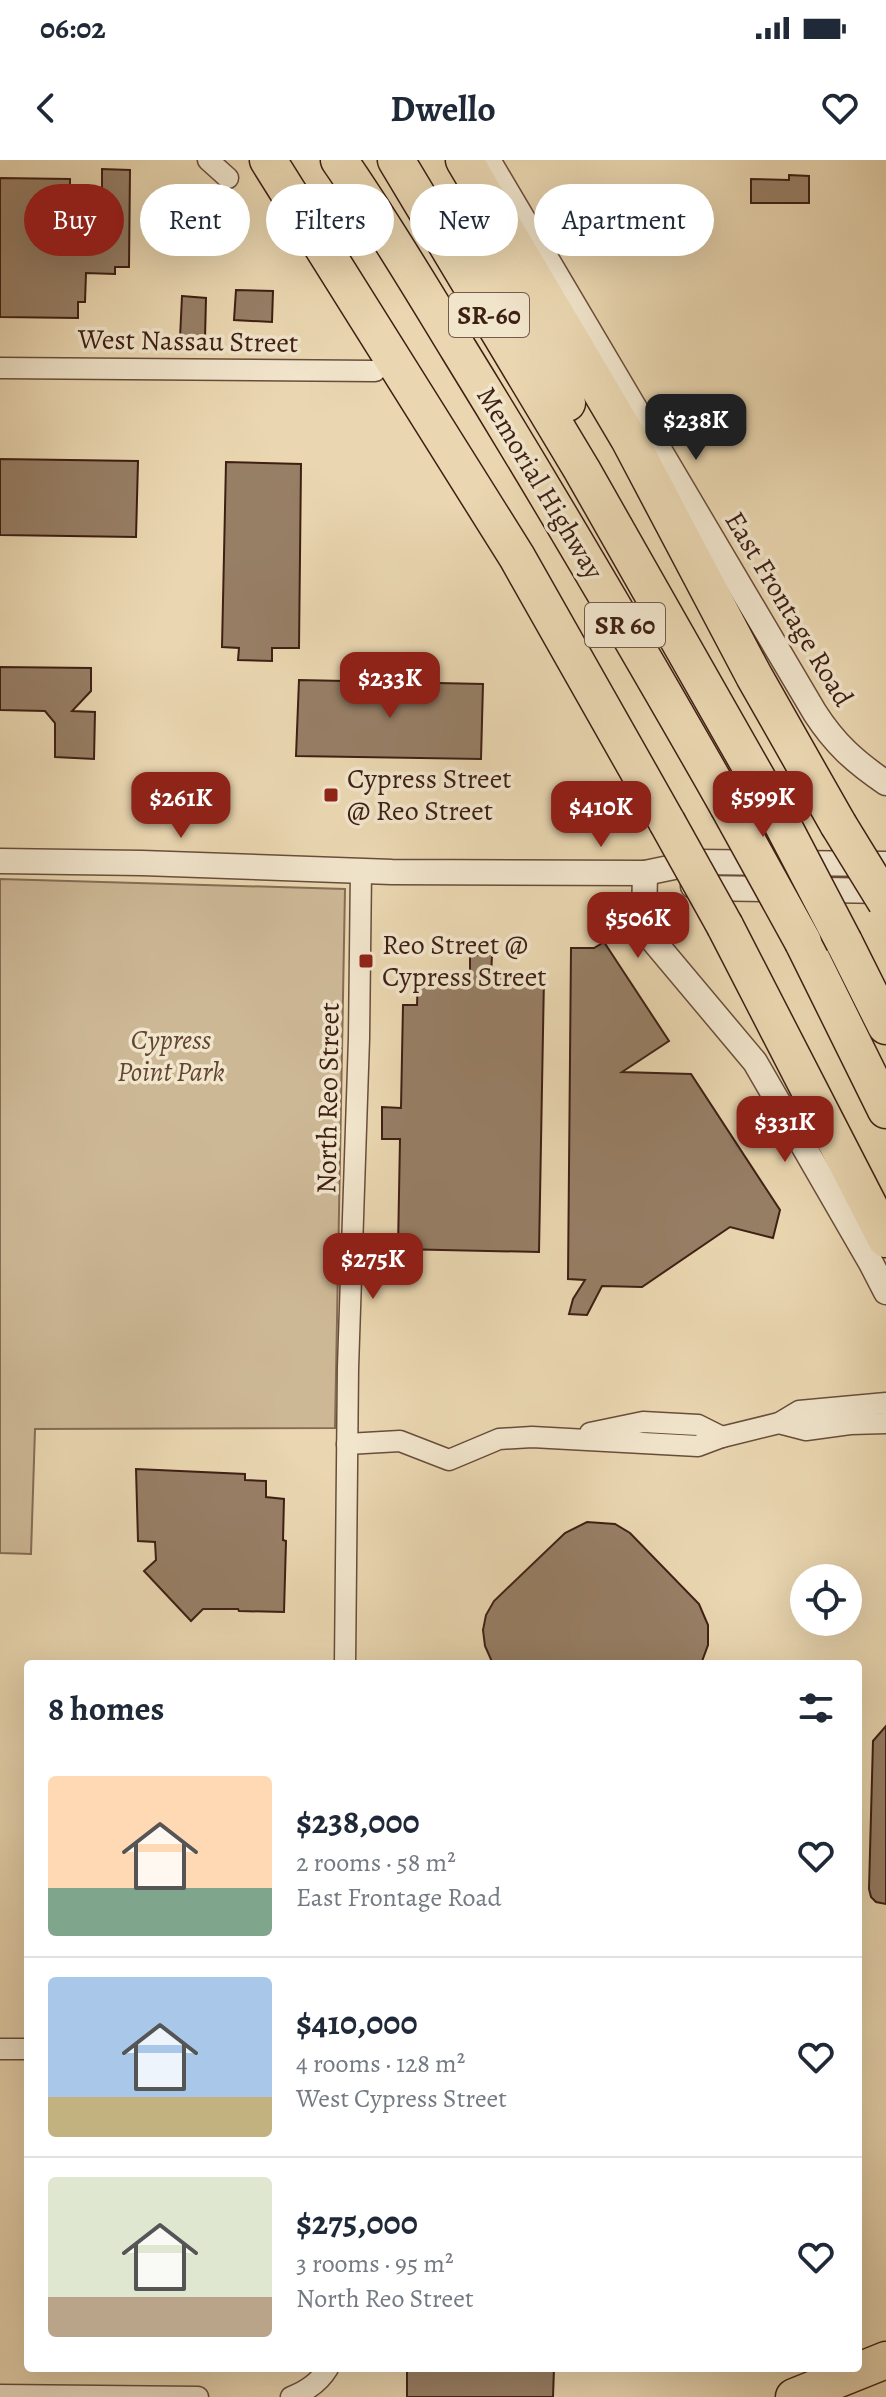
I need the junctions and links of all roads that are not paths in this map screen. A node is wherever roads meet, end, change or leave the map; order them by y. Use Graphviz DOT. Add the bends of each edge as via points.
graph roads {
  1 [pos="208,160"];
  2 [pos="268,160"];
  3 [pos="339,160"];
  4 [pos="396,160"];
  5 [pos="445,160"];
  6 [pos="464,160"];
  7 [pos="488,160"];
  8 [pos="228,178"];
  9 [pos="0,368"];
  10 [pos="375,371"];
  11 [pos="582,470"];
  12 [pos="886,783"];
  13 [pos="0,861"];
  14 [pos="886,864"];
  15 [pos="361,870"];
  16 [pos="645,873"];
  17 [pos="886,891"];
  18 [pos="886,902"];
  19 [pos="886,1026"];
  20 [pos="886,1110"];
  21 [pos="879,1225"];
  22 [pos="886,1292"];
  23 [pos="886,1403"];
  24 [pos="779,1423"];
  25 [pos="886,1423"];
  26 [pos="347,1444"];
  27 [pos="345,1660"];
  28 [pos="0,2049"];
  29 [pos="24,2049"];
  30 [pos="886,2360"];
  31 [pos="862,2370"];
  32 [pos="856,2372"];
  33 [pos="324,2374"];
  34 [pos="0,2395"];
  35 [pos="198,2397"];
  36 [pos="291,2397"];
  37 [pos="794,2397"];
  1 -- 8 [label="street"];
  2 -- 21 [label="highway, bridge" via="517,557 725,926"];
  3 -- 20 [label="highway, Memorial Highway / SR 60, bridge" via="594,572 803,942"];
  4 -- 11 [label="highway, Memorial Highway / SR-60"];
  5 -- 11 [label="highway, Memorial Highway / SR 60" via="571,411"];
  6 -- 18 [label="highway, bridge" via="629,439 754,676"];
  7 -- 12 [label="street, East Frontage Road" via="829,735"];
  9 -- 10 [label="street, West Nassau Street"];
  11 -- 19 [label="highway, Memorial Highway / SR 60, bridge" via="774,808"];
  13 -- 15 [label="street"];
  14 -- 16 [label="street" via="698,862"];
  15 -- 16 [label="street"];
  15 -- 26 [label="street, North Reo Street"];
  16 -- 17 [label="street" via="701,888"];
  16 -- 22 [label="street" via="644,920 651,938 755,1062"];
  23 -- 24 [label="street" via="807,1409"];
  24 -- 25 [label="street" via="806,1430"];
  24 -- 26 [label="street" via="722,1437 698,1425 643,1422 561,1440 499,1439 449,1460 400,1441"];
  26 -- 27 [label="street, North Reo Street"];
  28 -- 29 [label="street"];
  30 -- 31 [label="highway"];
  32 -- 37 [label="highway"];
  33 -- 36 [label="street"];
  34 -- 35 [label="street"];
}
